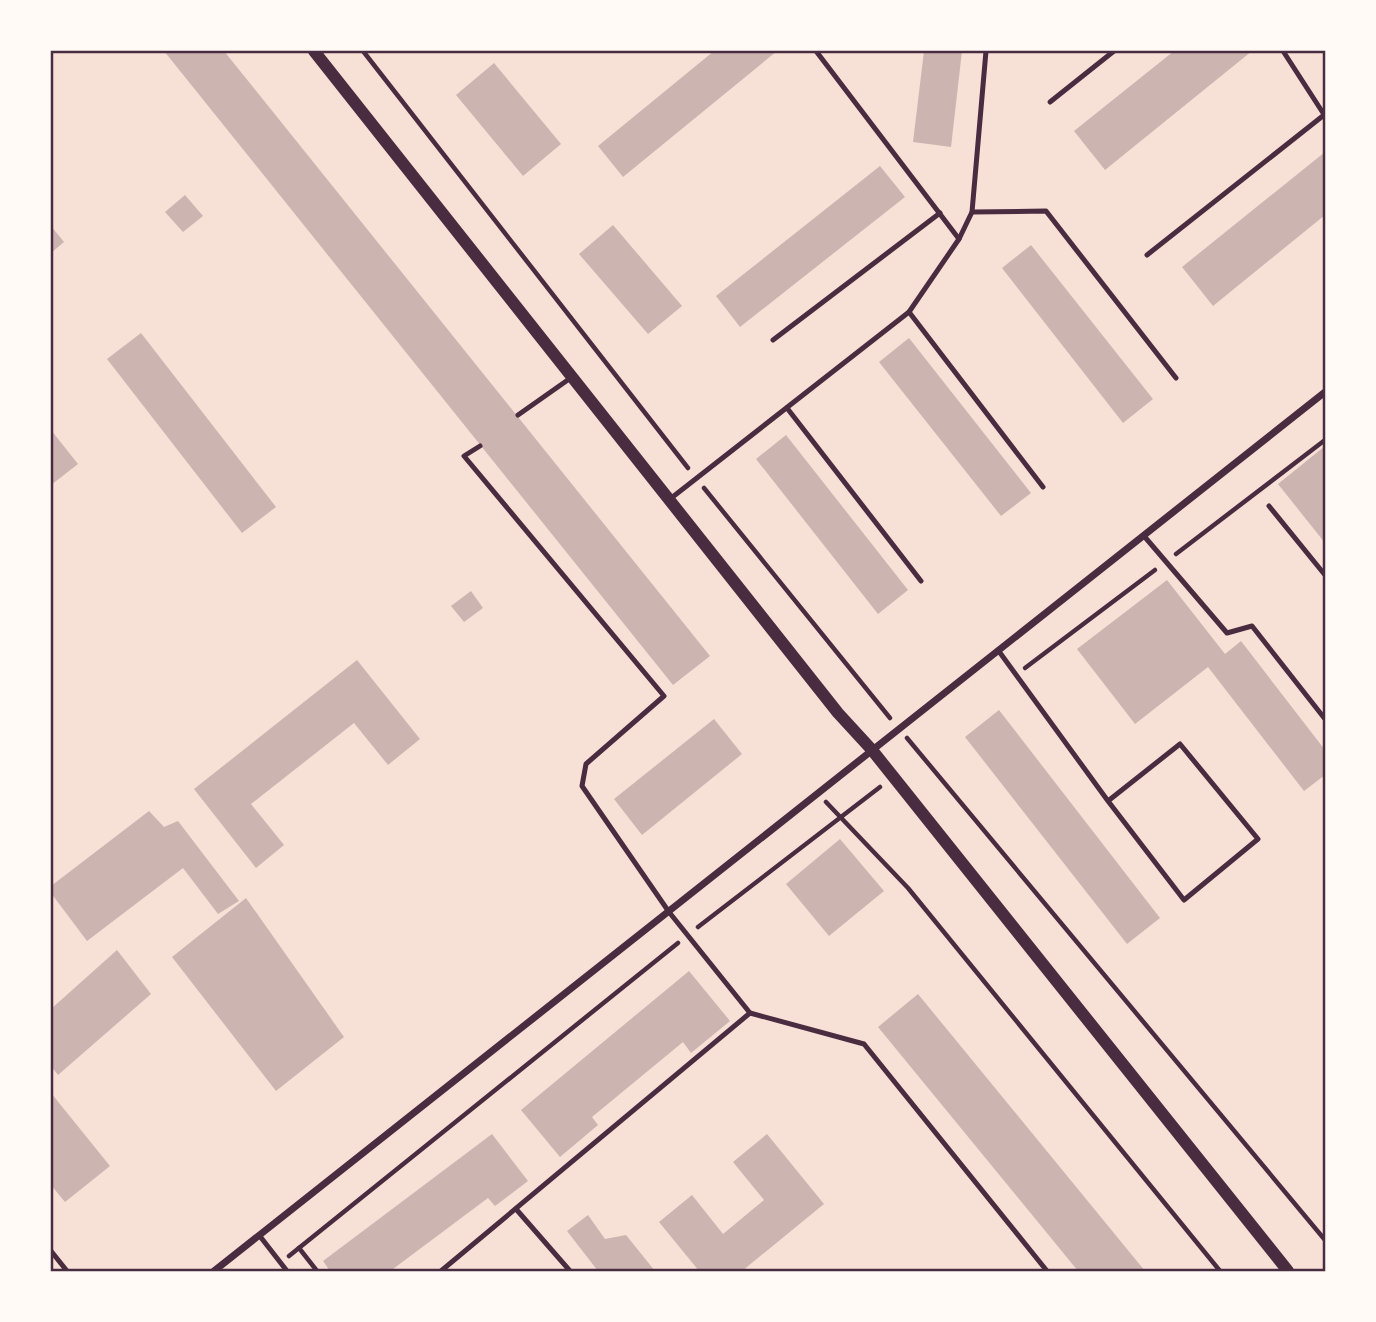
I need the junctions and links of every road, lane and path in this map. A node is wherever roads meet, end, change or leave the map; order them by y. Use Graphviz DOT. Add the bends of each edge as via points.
graph roads {
  1 [pos="314,51"];
  2 [pos="363,51"];
  3 [pos="816,51"];
  4 [pos="986,51"];
  5 [pos="1114,51"];
  6 [pos="1283,51"];
  7 [pos="1050,102"];
  8 [pos="1325,116"];
  9 [pos="972,212"];
  10 [pos="940,213"];
  11 [pos="958,239"];
  12 [pos="1147,255"];
  13 [pos="909,312"];
  14 [pos="773,341"];
  15 [pos="572,377"];
  16 [pos="1176,378"];
  17 [pos="1325,391"];
  18 [pos="787,408"];
  19 [pos="517,415"];
  20 [pos="480,446"];
  21 [pos="697,479"];
  22 [pos="1043,487"];
  23 [pos="670,499"];
  24 [pos="1269,506"];
  25 [pos="1144,536"];
  26 [pos="1325,575"];
  27 [pos="921,580"];
  28 [pos="998,650"];
  29 [pos="1325,719"];
  30 [pos="900,729"];
  31 [pos="872,750"];
  32 [pos="894,778"];
  33 [pos="818,794"];
  34 [pos="1108,801"];
  35 [pos="839,817"];
  36 [pos="669,912"];
  37 [pos="688,935"];
  38 [pos="750,1013"];
  39 [pos="516,1209"];
  40 [pos="259,1236"];
  41 [pos="1325,1240"];
  42 [pos="299,1248"];
  43 [pos="51,1251"];
  44 [pos="280,1263"];
  45 [pos="67,1271"];
  46 [pos="214,1271"];
  47 [pos="287,1271"];
  48 [pos="317,1271"];
  49 [pos="442,1271"];
  50 [pos="570,1271"];
  51 [pos="1048,1271"];
  52 [pos="1220,1271"];
  53 [pos="1288,1271"];
  1 -- 15 [label="street"];
  2 -- 21 [label="path"];
  3 -- 10 [label="lane"];
  4 -- 9 [label="lane"];
  5 -- 7 [label="lane"];
  6 -- 8 [label="lane"];
  8 -- 12 [label="lane"];
  9 -- 11 [label="lane"];
  9 -- 16 [label="lane" via="1046,211"];
  10 -- 11 [label="lane"];
  10 -- 14 [label="lane"];
  11 -- 13 [label="lane"];
  13 -- 18 [label="lane"];
  13 -- 22 [label="lane"];
  15 -- 19 [label="lane"];
  15 -- 23 [label="street"];
  17 -- 25 [label="street"];
  18 -- 21 [label="lane"];
  18 -- 27 [label="lane"];
  20 -- 36 [label="lane" via="464,456 664,696 586,764 582,786"];
  21 -- 23 [label="lane"];
  21 -- 30 [label="path"];
  23 -- 31 [label="street"];
  24 -- 26 [label="lane"];
  25 -- 28 [label="street"];
  25 -- 29 [label="lane" via="1227,633 1252,626"];
  28 -- 30 [label="street"];
  28 -- 34 [label="lane"];
  30 -- 31 [label="street"];
  30 -- 41 [label="path"];
  31 -- 32 [label="street"];
  31 -- 33 [label="street"];
  32 -- 35 [label="path"];
  32 -- 53 [label="street"];
  33 -- 35 [label="path"];
  33 -- 36 [label="street"];
  34 -- 34 [label="lane" via="1184,900 1258,839 1180,744"];
  35 -- 37 [label="path"];
  35 -- 52 [label="path" via="908,888"];
  36 -- 37 [label="lane"];
  36 -- 40 [label="street"];
  37 -- 38 [label="lane"];
  37 -- 42 [label="path"];
  38 -- 39 [label="lane"];
  38 -- 51 [label="lane" via="864,1044"];
  39 -- 49 [label="lane"];
  39 -- 50 [label="lane"];
  40 -- 44 [label="lane"];
  40 -- 46 [label="street"];
  42 -- 44 [label="path"];
  42 -- 48 [label="path"];
  43 -- 45 [label="lane"];
  44 -- 47 [label="lane"];
}
